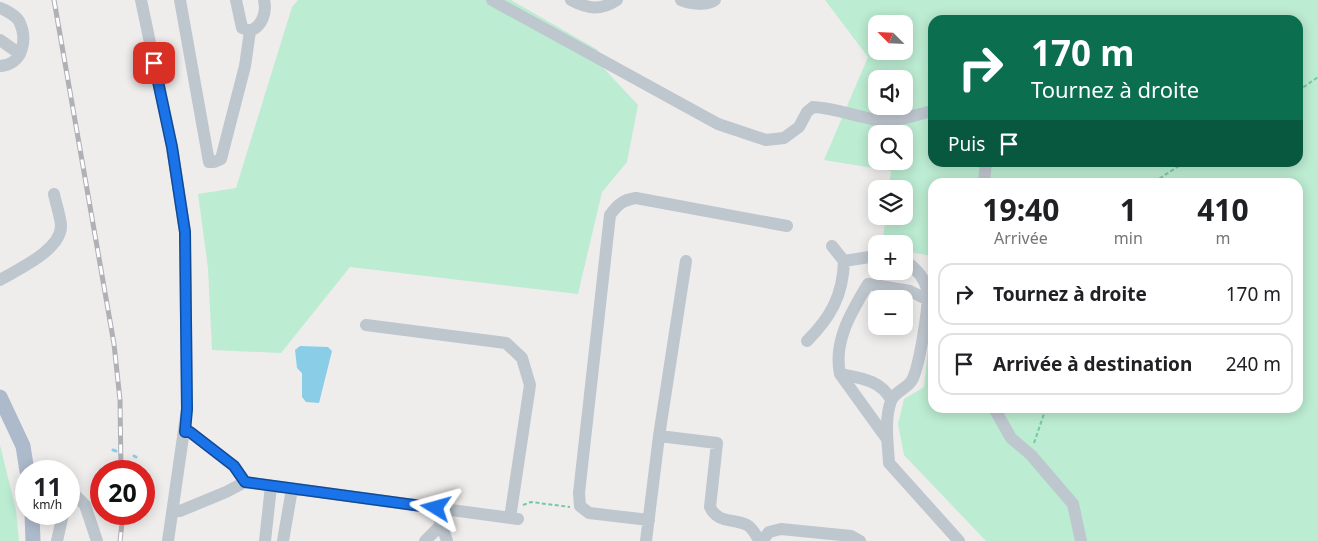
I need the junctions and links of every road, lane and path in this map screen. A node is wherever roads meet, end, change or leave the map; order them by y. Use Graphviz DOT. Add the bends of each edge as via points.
graph roads {
  1 [pos="142,0"];
  2 [pos="180,0"];
  3 [pos="236,0"];
  4 [pos="264,0"];
  5 [pos="492,0"];
  6 [pos="571,0"];
  7 [pos="617,0"];
  8 [pos="681,0"];
  9 [pos="715,0"];
  10 [pos="0,8"];
  11 [pos="250,31"];
  12 [pos="0,40"];
  13 [pos="20,54"];
  14 [pos="0,66"];
  15 [pos="1318,77"];
  16 [pos="1303,88"];
  17 [pos="928,112"];
  18 [pos="1177,167"];
  19 [pos="1160,178"];
  20 [pos="54,194"];
  21 [pos="787,226"];
  22 [pos="832,246"];
  23 [pos="868,257"];
  24 [pos="686,261"];
  25 [pos="844,261"];
  26 [pos="913,266"];
  27 [pos="0,280"];
  28 [pos="928,300"];
  29 [pos="366,325"];
  30 [pos="807,341"];
  31 [pos="840,374"];
  32 [pos="0,397"];
  33 [pos="891,400"];
  34 [pos="997,413"];
  35 [pos="1044,413"];
  36 [pos="185,432"];
  37 [pos="659,436"];
  38 [pos="887,439"];
  39 [pos="1031,455"];
  40 [pos="25,460"];
  41 [pos="245,482"];
  42 [pos="271,486"];
  43 [pos="292,489"];
  44 [pos="80,500"];
  45 [pos="580,506"];
  46 [pos="436,508"];
  47 [pos="174,511"];
  48 [pos="514,518"];
  49 [pos="649,520"];
  50 [pos="32,525"];
  51 [pos="61,525"];
  52 [pos="441,526"];
  53 [pos="33,541"];
  54 [pos="57,541"];
  55 [pos="97,541"];
  56 [pos="168,541"];
  57 [pos="265,541"];
  58 [pos="284,541"];
  59 [pos="425,541"];
  60 [pos="447,541"];
  61 [pos="646,541"];
  62 [pos="761,541"];
  63 [pos="860,541"];
  64 [pos="959,541"];
  65 [pos="1081,541"];
  1 -- 36 [label="street" via="172,147 185,232"];
  2 -- 11 [label="street" via="209,162 220,159 245,66"];
  3 -- 11 [label="street" via="242,28"];
  4 -- 11 [label="street" via="262,20 257,28"];
  5 -- 17 [label="street" via="718,124 766,140 784,138 799,128 813,106 880,120"];
  6 -- 7 [label="street" via="586,8 601,8"];
  8 -- 9 [label="street" via="700,4"];
  10 -- 13 [label="street" via="18,20 23,33"];
  12 -- 13 [label="street"];
  13 -- 14 [label="street" via="9,66"];
  15 -- 16 [label="path"];
  18 -- 19 [label="path"];
  20 -- 27 [label="street" via="60,225 57,240 45,252"];
  21 -- 45 [label="street" via="636,198 624,200 616,206 610,215"];
  22 -- 25 [label="street"];
  23 -- 25 [label="street"];
  24 -- 37 [label="street"];
  25 -- 30 [label="street" via="844,284 831,312"];
  26 -- 28 [label="street" via="927,289"];
  28 -- 31 [label="street" via="910,290 868,284 842,335 838,362"];
  28 -- 33 [label="street" via="917,370 911,383"];
  29 -- 48 [label="street" via="506,343 522,358 530,385"];
  31 -- 33 [label="street" via="872,381 886,390"];
  31 -- 38 [label="street"];
  32 -- 40 [label="main road" via="23,446"];
  33 -- 38 [label="street"];
  34 -- 39 [label="street" via="1011,438"];
  35 -- 39 [label="path"];
  36 -- 41 [label="street" via="190,432 234,466"];
  36 -- 47 [label="street"];
  37 -- 49 [label="street"];
  37 -- 62 [label="street" via="717,443 710,507 714,515 725,521 746,525"];
  38 -- 64 [label="street" via="888,463"];
  39 -- 65 [label="street" via="1073,504"];
  41 -- 42 [label="street"];
  41 -- 47 [label="street"];
  42 -- 43 [label="street"];
  42 -- 57 [label="street"];
  43 -- 46 [label="street"];
  43 -- 58 [label="street"];
  44 -- 55 [label="street" via="85,505"];
  45 -- 48 [label="path" via="531,502 519,506"];
  45 -- 49 [label="street" via="590,513"];
  46 -- 48 [label="street"];
  46 -- 52 [label="street"];
  47 -- 56 [label="street"];
  49 -- 61 [label="street"];
  50 -- 53 [label="main road"];
  51 -- 54 [label="street"];
  52 -- 59 [label="street"];
  52 -- 60 [label="street"];
  62 -- 63 [label="street" via="769,532 781,529 851,536"];
}
